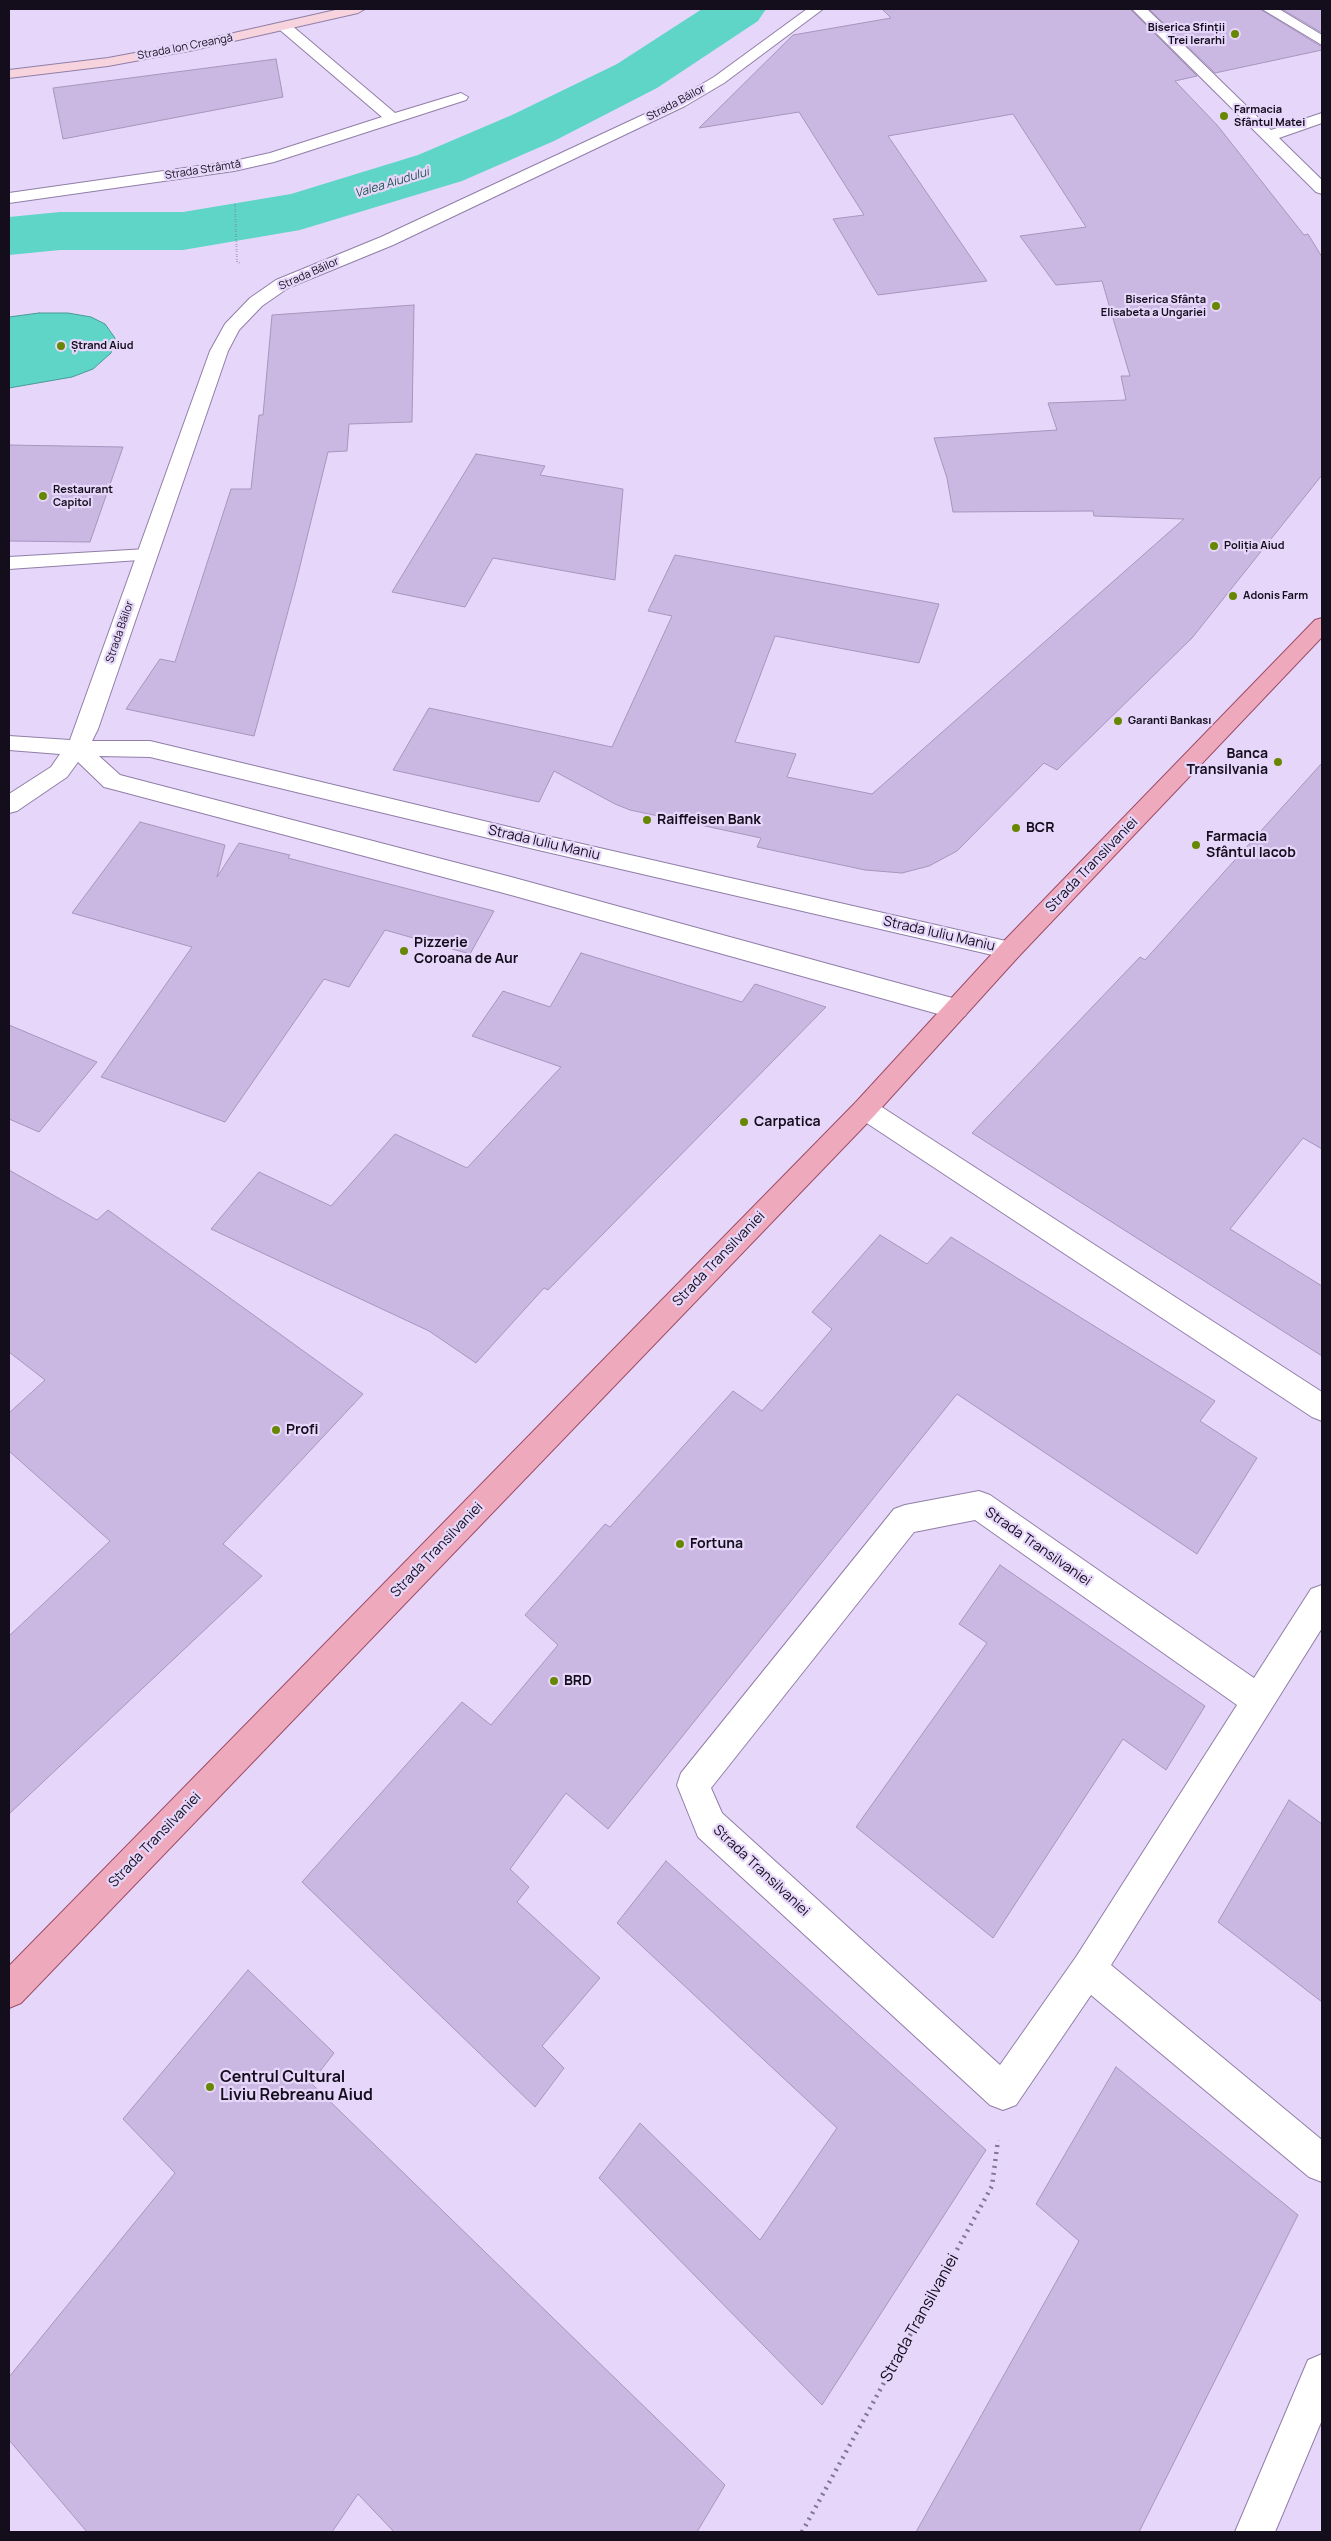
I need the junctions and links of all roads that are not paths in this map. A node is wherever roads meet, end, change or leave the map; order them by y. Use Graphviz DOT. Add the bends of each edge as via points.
graph roads {
  1 [pos="358,9"];
  2 [pos="816,9"];
  3 [pos="1139,9"];
  4 [pos="1269,9"];
  5 [pos="285,27"];
  6 [pos="1322,41"];
  7 [pos="9,74"];
  8 [pos="461,97"];
  9 [pos="1322,118"];
  10 [pos="393,119"];
  11 [pos="1268,136"];
  12 [pos="1322,189"];
  13 [pos="9,198"];
  14 [pos="147,555"];
  15 [pos="9,563"];
  16 [pos="1322,625"];
  17 [pos="9,743"];
  18 [pos="77,748"];
  19 [pos="9,805"];
  20 [pos="1010,950"];
  21 [pos="956,1009"];
  22 [pos="865,1108"];
  23 [pos="1322,1408"];
  24 [pos="1322,1600"];
  25 [pos="1258,1700"];
  26 [pos="1088,1969"];
  27 [pos="9,1991"];
  28 [pos="1322,2164"];
  29 [pos="1322,2374"];
  30 [pos="1255,2532"];
  1 -- 5 [label="street, Strada Ion Creangă"];
  2 -- 14 [label="street, Strada Băilor" via="719,80 680,103 387,241 282,284 256,302 231,328 219,351"];
  3 -- 11 [label="street"];
  4 -- 6 [label="street"];
  5 -- 7 [label="street, Strada Ion Creangă" via="108,62"];
  5 -- 10 [label="street"];
  8 -- 10 [label="street, Strada Strâmtă"];
  9 -- 11 [label="street"];
  10 -- 13 [label="street, Strada Strâmtă" via="274,157 234,166"];
  11 -- 12 [label="street"];
  14 -- 15 [label="street"];
  14 -- 18 [label="street, Strada Băilor" via="87,729"];
  16 -- 20 [label="main road, Strada Transilvaniei"];
  17 -- 18 [label="street, Strada Iuliu Maniu"];
  18 -- 19 [label="street, Strada Băilor" via="59,772"];
  18 -- 20 [label="street, Strada Iuliu Maniu" via="150,749"];
  18 -- 21 [label="street" via="112,781 511,886"];
  20 -- 21 [label="main road, Strada Transilvaniei"];
  21 -- 22 [label="main road, Strada Transilvaniei"];
  22 -- 23 [label="street"];
  22 -- 27 [label="main road, Strada Transilvaniei"];
  24 -- 25 [label="street"];
  25 -- 26 [label="street"];
  25 -- 26 [label="street, Strada Transilvaniei" via="979,1506 905,1519 693,1785 710,1825 1003,2092"];
  26 -- 28 [label="street"];
  29 -- 30 [label="street"];
}
